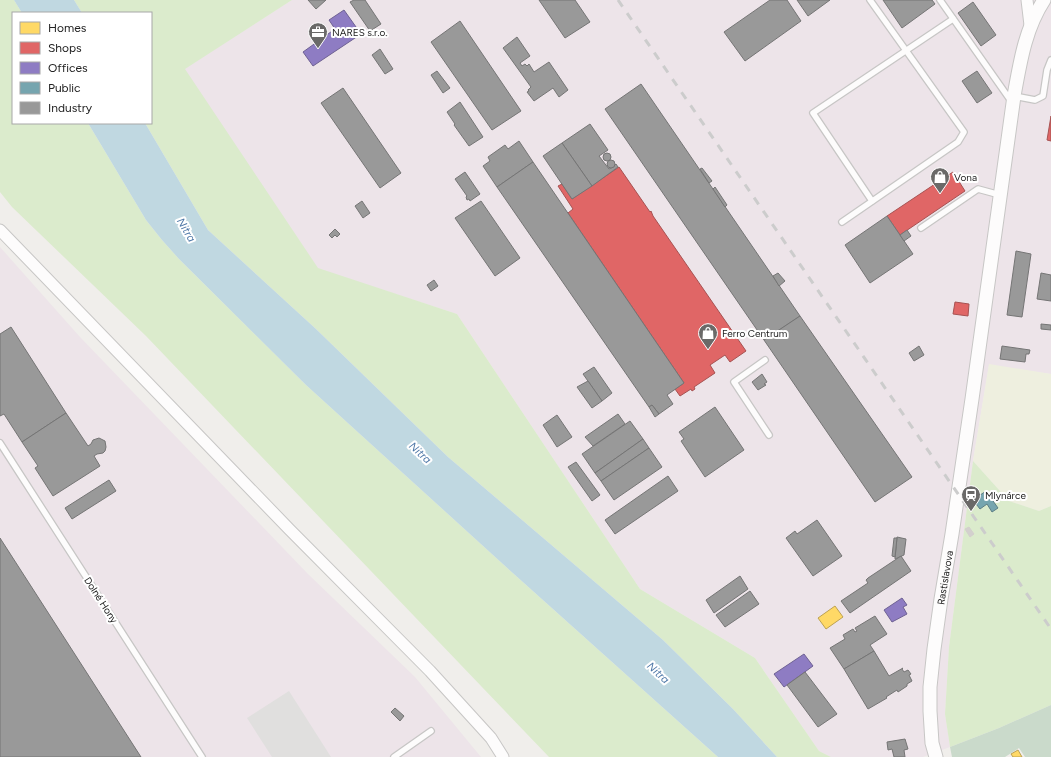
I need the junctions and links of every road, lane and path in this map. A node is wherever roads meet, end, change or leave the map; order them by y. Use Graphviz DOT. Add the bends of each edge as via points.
graph roads {
  1 [pos="870,0"];
  2 [pos="940,0"];
  3 [pos="1027,0"];
  4 [pos="1044,0"];
  5 [pos="953,19"];
  6 [pos="1030,25"];
  7 [pos="906,51"];
  8 [pos="1051,60"];
  9 [pos="1013,100"];
  10 [pos="1000,195"];
  11 [pos="872,201"];
  12 [pos="842,222"];
  13 [pos="921,228"];
  14 [pos="0,230"];
  15 [pos="765,360"];
  16 [pos="769,435"];
  17 [pos="0,443"];
  18 [pos="431,731"];
  19 [pos="202,757"];
  20 [pos="394,757"];
  21 [pos="503,757"];
  22 [pos="936,757"];
  1 -- 7 [label="lane"];
  2 -- 5 [label="lane"];
  3 -- 6 [label="street"];
  4 -- 6 [label="street, Rastislavova"];
  5 -- 7 [label="lane"];
  5 -- 9 [label="lane"];
  6 -- 9 [label="street, Rastislavova"];
  7 -- 11 [label="lane" via="964,132 958,142"];
  7 -- 11 [label="lane" via="813,113"];
  8 -- 9 [label="lane" via="1043,96 1035,100"];
  9 -- 10 [label="street, Rastislavova"];
  10 -- 13 [label="lane" via="978,189"];
  10 -- 22 [label="street, Rastislavova" via="932,671 930,722"];
  11 -- 12 [label="lane"];
  14 -- 21 [label="street" via="430,671 491,738"];
  15 -- 16 [label="lane" via="734,382"];
  17 -- 19 [label="lane, Dolné Hony"];
  18 -- 20 [label="lane"];
}
